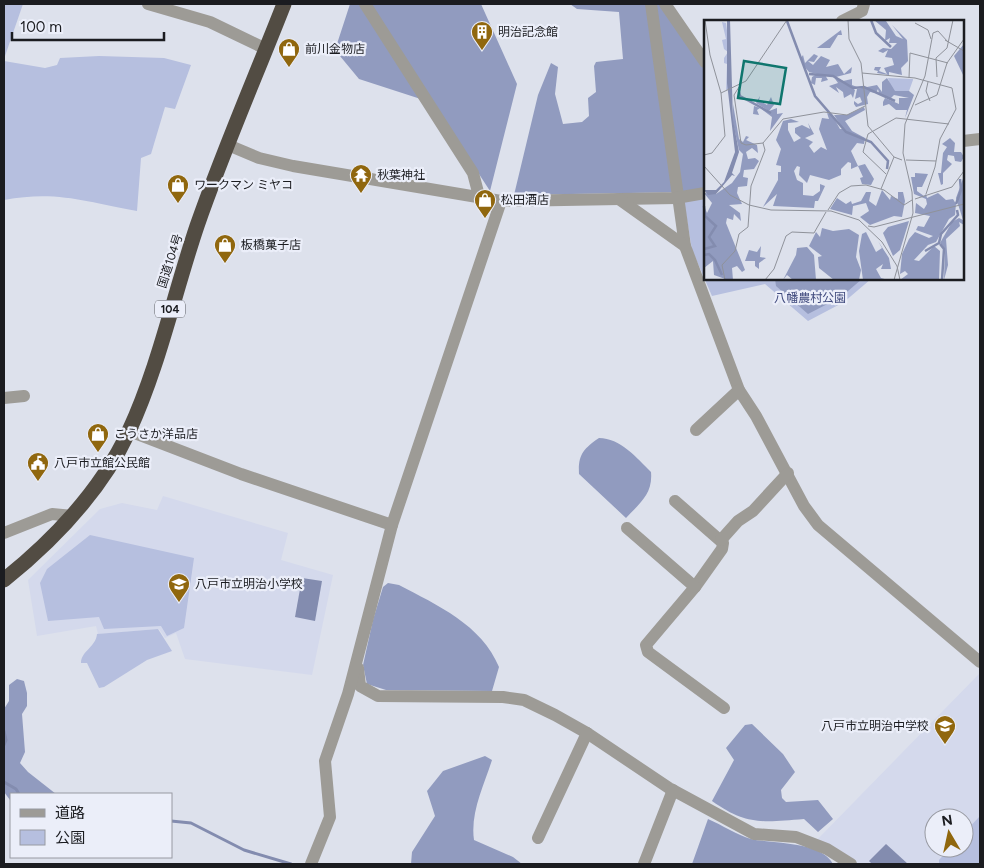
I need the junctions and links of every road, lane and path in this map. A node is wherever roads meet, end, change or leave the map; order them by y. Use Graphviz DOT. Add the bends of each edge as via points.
graph roads {
  1 [pos="148,4"];
  2 [pos="284,4"];
  3 [pos="365,4"];
  4 [pos="651,4"];
  5 [pos="665,4"];
  6 [pos="860,13"];
  7 [pos="844,20"];
  8 [pos="266,49"];
  9 [pos="704,61"];
  10 [pos="980,139"];
  11 [pos="964,141"];
  12 [pos="228,144"];
  13 [pos="704,192"];
  14 [pos="480,196"];
  15 [pos="676,198"];
  16 [pos="619,200"];
  17 [pos="501,201"];
  18 [pos="684,246"];
  19 [pos="739,390"];
  20 [pos="24,396"];
  21 [pos="4,398"];
  22 [pos="696,430"];
  23 [pos="129,431"];
  24 [pos="788,474"];
  25 [pos="675,501"];
  26 [pos="73,516"];
  27 [pos="392,525"];
  28 [pos="627,528"];
  29 [pos="4,533"];
  30 [pos="722,540"];
  31 [pos="4,580"];
  32 [pos="696,587"];
  33 [pos="357,662"];
  34 [pos="980,662"];
  35 [pos="724,708"];
  36 [pos="587,733"];
  37 [pos="673,790"];
  38 [pos="538,838"];
  39 [pos="311,864"];
  40 [pos="644,864"];
  41 [pos="851,864"];
  1 -- 8 [label="street" via="210,22"];
  2 -- 8 [label="highway, 国道104号 / 104"];
  3 -- 14 [label="street" via="473,173"];
  4 -- 15 [label="street"];
  5 -- 9 [label="street"];
  6 -- 7 [label="street"];
  8 -- 12 [label="highway, 国道104号 / 104"];
  10 -- 11 [label="street"];
  12 -- 14 [label="street" via="259,158 293,166"];
  12 -- 23 [label="highway, 国道104号 / 104" via="198,224 149,381"];
  13 -- 15 [label="street"];
  14 -- 17 [label="street"];
  15 -- 16 [label="street"];
  15 -- 18 [label="street"];
  16 -- 17 [label="street"];
  16 -- 18 [label="street"];
  17 -- 27 [label="street"];
  18 -- 19 [label="street"];
  19 -- 22 [label="street"];
  19 -- 24 [label="street"];
  20 -- 21 [label="street"];
  23 -- 26 [label="highway, 国道104号 / 104" via="98,483"];
  23 -- 27 [label="street" via="241,474"];
  24 -- 30 [label="street"];
  24 -- 34 [label="street" via="818,525"];
  25 -- 30 [label="street"];
  26 -- 29 [label="street" via="52,514"];
  26 -- 31 [label="highway, 国道104号 / 104"];
  27 -- 33 [label="street"];
  28 -- 32 [label="street"];
  30 -- 32 [label="street" via="722,549"];
  32 -- 35 [label="street" via="646,645 648,652"];
  33 -- 36 [label="street" via="360,686 378,696 516,697"];
  33 -- 39 [label="street" via="325,761 330,818"];
  36 -- 37 [label="street"];
  36 -- 38 [label="street"];
  37 -- 40 [label="street"];
  37 -- 41 [label="street" via="754,834 796,837 827,849"];
}
